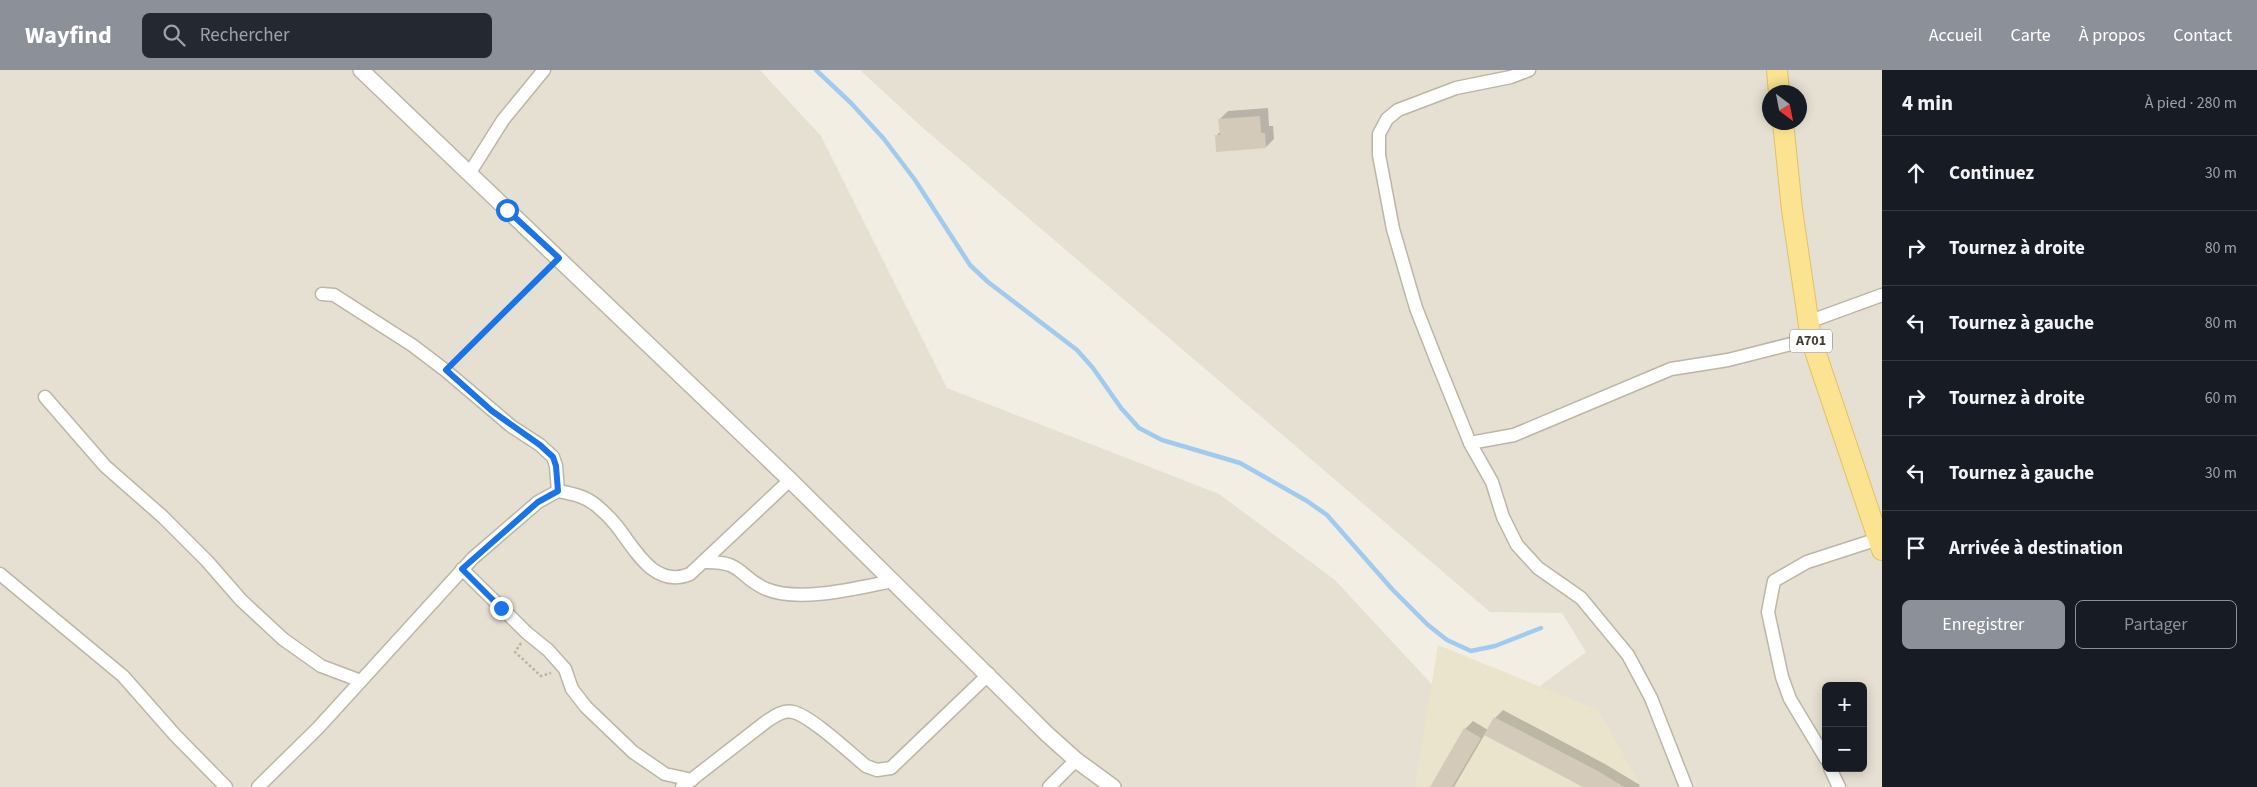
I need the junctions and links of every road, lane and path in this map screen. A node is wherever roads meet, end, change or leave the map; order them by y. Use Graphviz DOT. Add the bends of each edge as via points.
graph roads {
  1 [pos="361,70"];
  2 [pos="544,70"];
  3 [pos="1529,70"];
  4 [pos="1777,70"];
  5 [pos="1779,85"];
  6 [pos="1784,130"];
  7 [pos="469,174"];
  8 [pos="559,258"];
  9 [pos="322,294"];
  10 [pos="1882,295"];
  11 [pos="1809,331"];
  12 [pos="446,370"];
  13 [pos="45,397"];
  14 [pos="1470,443"];
  15 [pos="790,480"];
  16 [pos="558,491"];
  17 [pos="1880,544"];
  18 [pos="704,562"];
  19 [pos="462,569"];
  20 [pos="0,574"];
  21 [pos="892,581"];
  22 [pos="527,633"];
  23 [pos="565,669"];
  24 [pos="989,674"];
  25 [pos="361,681"];
  26 [pos="1822,752"];
  27 [pos="1076,760"];
  28 [pos="1832,772"];
  29 [pos="687,784"];
  30 [pos="226,787"];
  31 [pos="258,787"];
  32 [pos="1049,787"];
  33 [pos="1113,787"];
  34 [pos="1686,787"];
  35 [pos="1839,787"];
  1 -- 7 [label="street"];
  2 -- 7 [label="street" via="503,120"];
  3 -- 14 [label="street" via="1456,88 1398,110 1387,119 1379,134 1379,155 1393,229 1416,308"];
  4 -- 5 [label="main road"];
  6 -- 11 [label="main road, A701"];
  7 -- 8 [label="street"];
  8 -- 12 [label="path"];
  8 -- 15 [label="street"];
  9 -- 12 [label="street" via="334,295"];
  10 -- 11 [label="street"];
  11 -- 14 [label="street" via="1728,360 1671,369 1514,435"];
  11 -- 17 [label="main road, A701"];
  12 -- 16 [label="street" via="553,457"];
  13 -- 25 [label="street" via="105,466 163,517 240,600 283,639 321,666"];
  14 -- 34 [label="street" via="1492,482 1503,517 1517,545 1538,568 1581,598 1628,655 1651,698"];
  15 -- 18 [label="street"];
  15 -- 21 [label="street"];
  16 -- 18 [label="street" via="582,496 596,505 616,524 652,570 681,578"];
  16 -- 19 [label="street" via="538,502"];
  17 -- 26 [label="street" via="1807,562 1774,581 1770,594 1768,612 1782,677 1790,698"];
  18 -- 21 [label="street" via="728,563 767,590 792,594"];
  19 -- 22 [label="street"];
  19 -- 25 [label="street"];
  20 -- 30 [label="street" via="123,676"];
  21 -- 24 [label="street"];
  22 -- 23 [label="street"];
  22 -- 23 [label="path" via="515,652 541,676"];
  23 -- 29 [label="street" via="572,689 586,707 633,752 665,774"];
  24 -- 27 [label="street"];
  24 -- 29 [label="street" via="892,768 877,770 866,766 808,720 793,712 781,712"];
  25 -- 31 [label="street"];
  27 -- 32 [label="street"];
  27 -- 33 [label="street"];
  28 -- 35 [label="street"];
}
